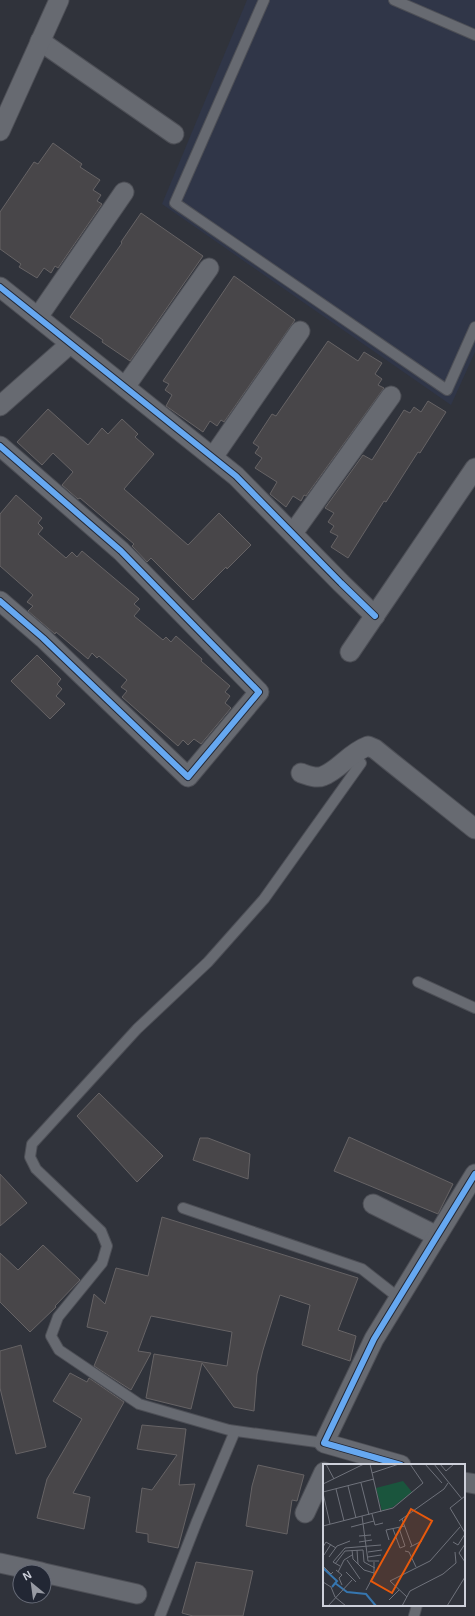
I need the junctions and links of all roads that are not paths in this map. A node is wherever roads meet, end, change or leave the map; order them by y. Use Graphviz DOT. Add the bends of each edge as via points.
graph roads {
  1 [pos="59,0"];
  2 [pos="264,0"];
  3 [pos="394,0"];
  4 [pos="475,35"];
  5 [pos="40,41"];
  6 [pos="4,111"];
  7 [pos="0,132"];
  8 [pos="174,134"];
  9 [pos="124,192"];
  10 [pos="209,268"];
  11 [pos="0,287"];
  12 [pos="38,317"];
  13 [pos="475,327"];
  14 [pos="300,331"];
  15 [pos="70,344"];
  16 [pos="124,387"];
  17 [pos="391,396"];
  18 [pos="0,406"];
  19 [pos="0,446"];
  20 [pos="213,457"];
  21 [pos="475,468"];
  22 [pos="293,533"];
  23 [pos="0,601"];
  24 [pos="376,616"];
  25 [pos="350,652"];
  26 [pos="361,763"];
  27 [pos="301,772"];
  28 [pos="475,829"];
  29 [pos="418,982"];
  30 [pos="475,1008"];
  31 [pos="475,1174"];
  32 [pos="373,1204"];
  33 [pos="182,1208"];
  34 [pos="437,1236"];
  35 [pos="400,1298"];
  36 [pos="235,1431"];
  37 [pos="330,1445"];
  38 [pos="327,1464"];
  39 [pos="397,1464"];
  40 [pos="323,1474"];
  41 [pos="465,1482"];
  42 [pos="475,1484"];
  43 [pos="306,1513"];
  44 [pos="0,1563"];
  45 [pos="12,1566"];
  46 [pos="52,1575"];
  47 [pos="137,1594"];
  48 [pos="417,1606"];
  49 [pos="160,1616"];
  50 [pos="414,1616"];
  1 -- 5 [label="street"];
  2 -- 13 [label="lane" via="175,203 447,390"];
  3 -- 4 [label="lane"];
  5 -- 6 [label="street"];
  5 -- 8 [label="street"];
  6 -- 7 [label="street"];
  9 -- 12 [label="street"];
  10 -- 16 [label="street"];
  11 -- 12 [label="street"];
  12 -- 15 [label="street"];
  14 -- 20 [label="street"];
  15 -- 16 [label="street"];
  15 -- 18 [label="street"];
  16 -- 20 [label="street"];
  17 -- 22 [label="street"];
  19 -- 23 [label="street" via="121,551 259,692 188,777 43,638"];
  20 -- 22 [label="street" via="236,476"];
  21 -- 24 [label="street"];
  22 -- 24 [label="street"];
  24 -- 25 [label="street"];
  26 -- 36 [label="lane" via="264,899 208,962 137,1028 32,1144 30,1157 36,1169 101,1231 107,1246 102,1264 58,1317 51,1336 58,1350 139,1404"];
  27 -- 28 [label="street" via="322,777 359,749 368,746"];
  29 -- 30 [label="lane"];
  31 -- 34 [label="street"];
  32 -- 34 [label="street"];
  33 -- 35 [label="lane" via="362,1269"];
  34 -- 35 [label="street"];
  35 -- 37 [label="street" via="374,1339"];
  36 -- 37 [label="lane"];
  36 -- 49 [label="lane"];
  37 -- 38 [label="street"];
  37 -- 39 [label="street"];
  40 -- 43 [label="street"];
  41 -- 42 [label="street"];
  44 -- 45 [label="street"];
  46 -- 47 [label="street"];
  48 -- 50 [label="lane"];
}
